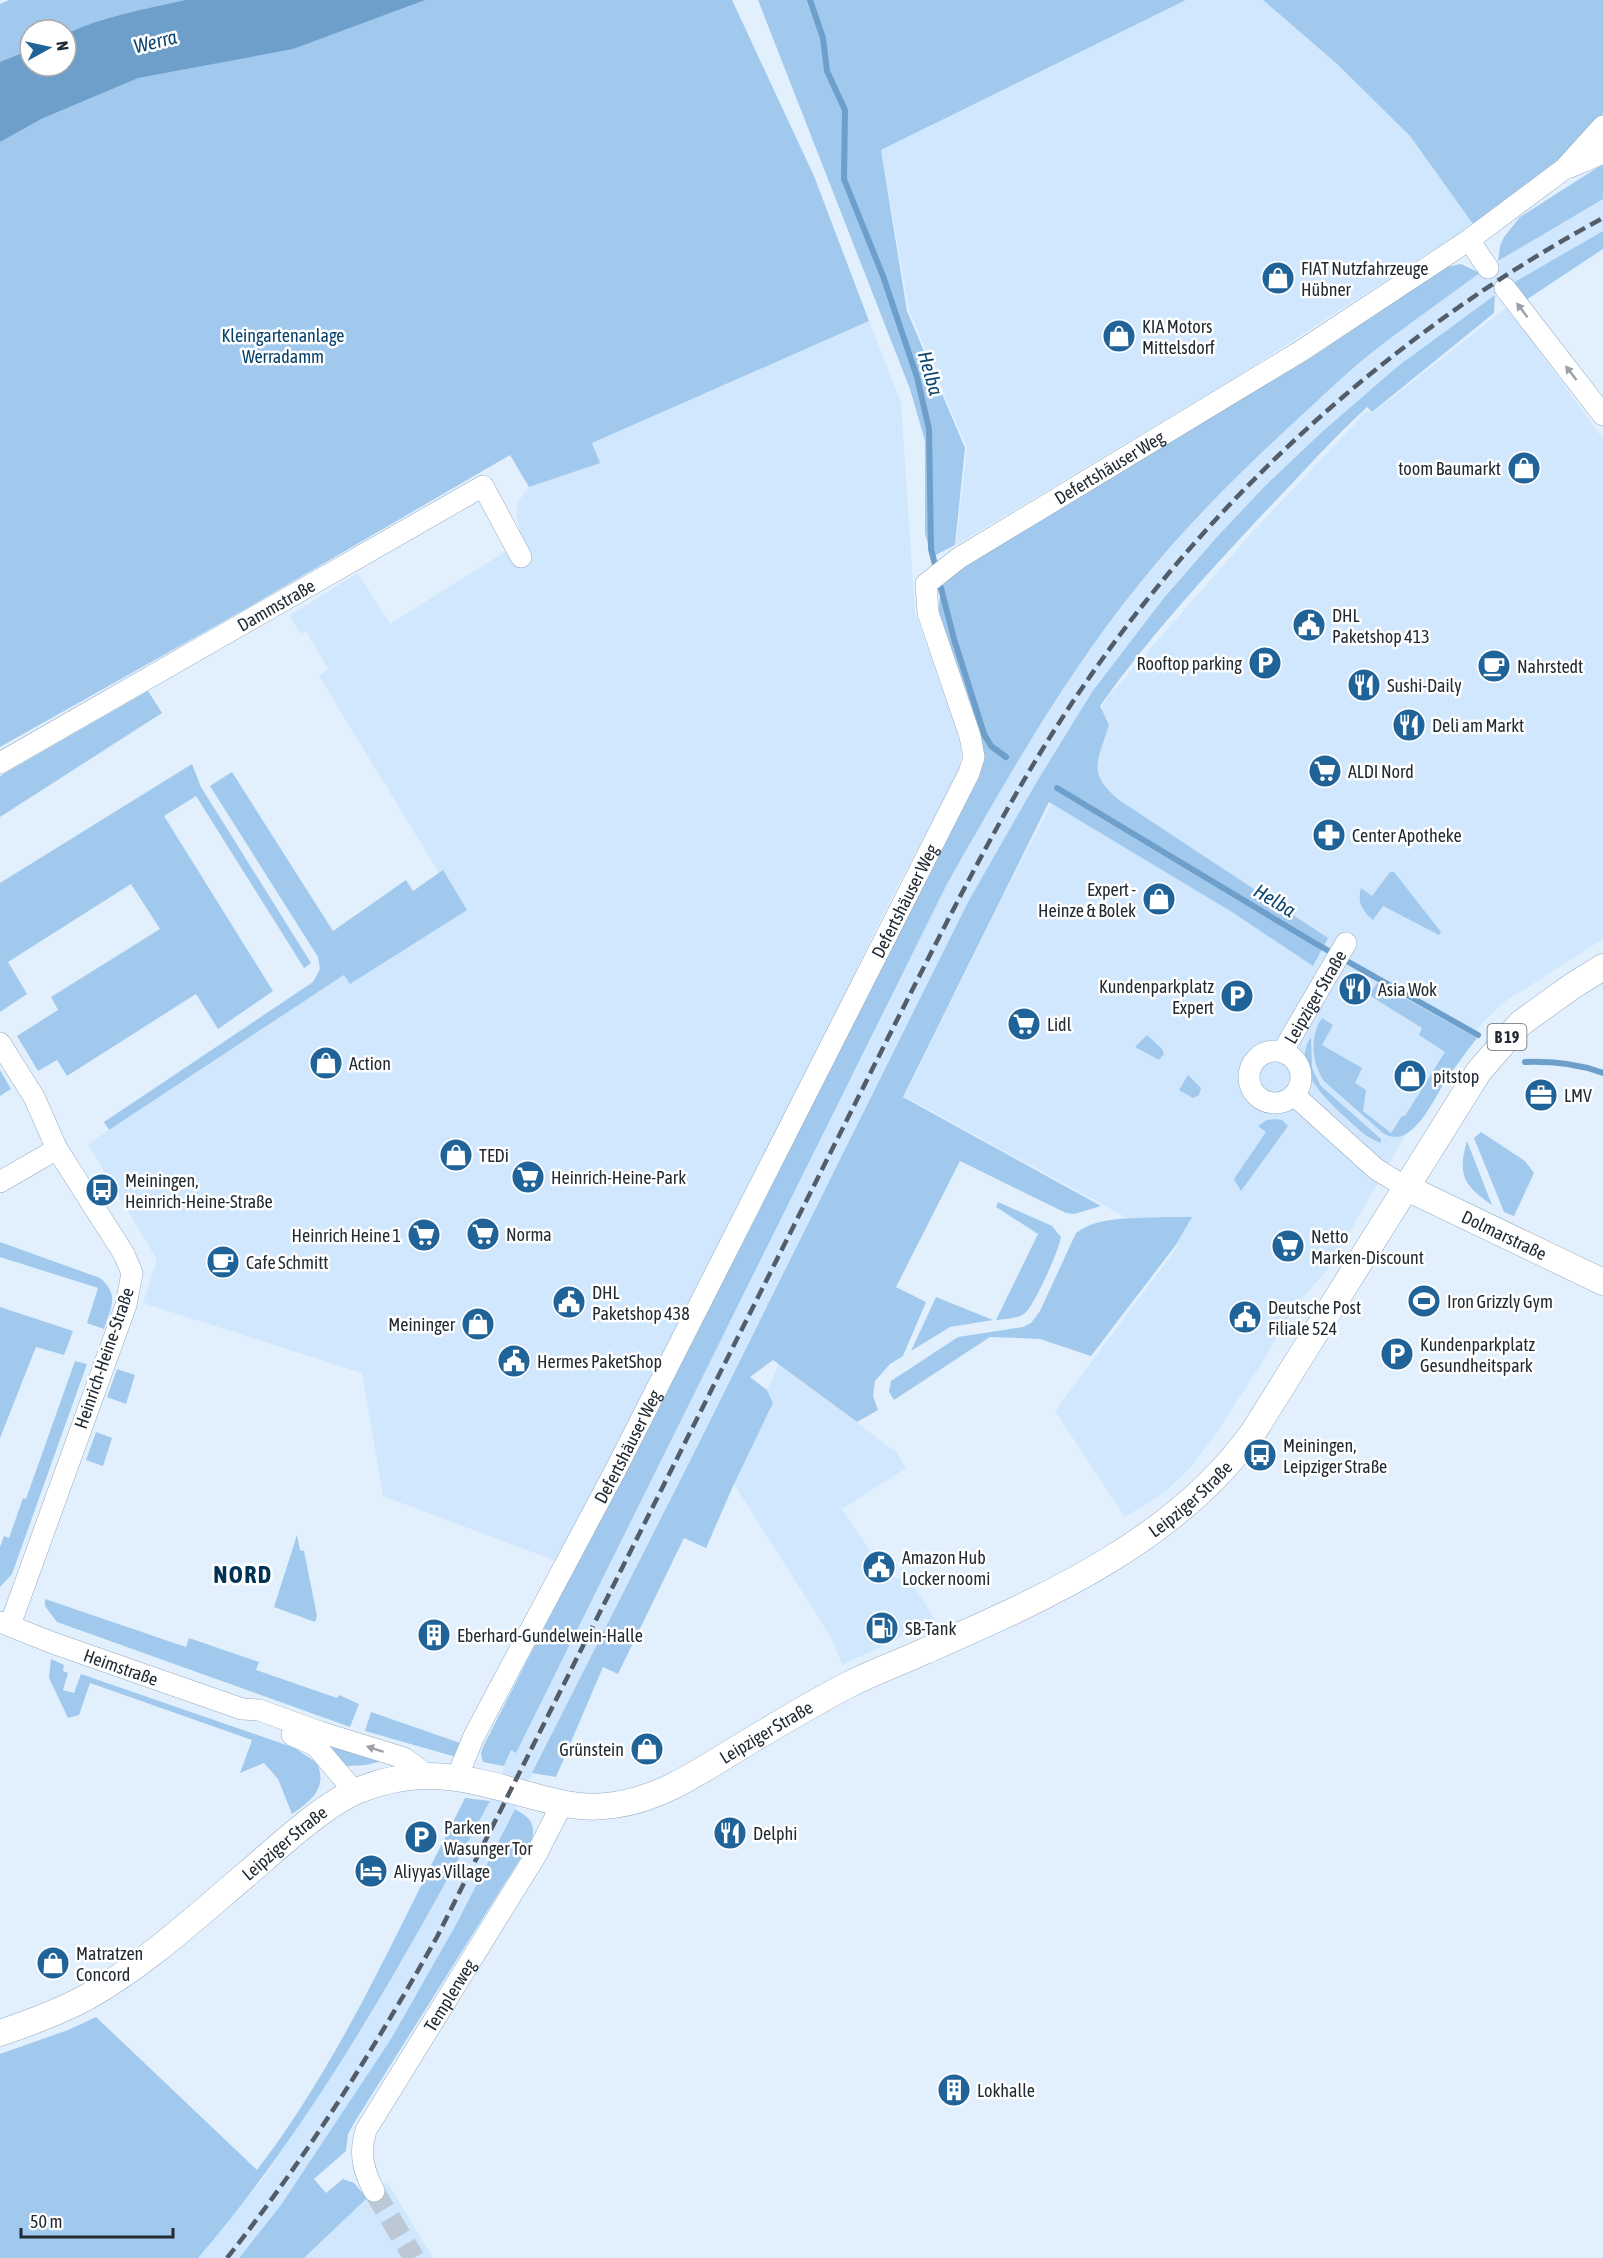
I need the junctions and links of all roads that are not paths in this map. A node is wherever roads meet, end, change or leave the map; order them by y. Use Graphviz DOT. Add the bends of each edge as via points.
graph roads {
  1 [pos="1603,126"];
  2 [pos="1603,153"];
  3 [pos="1564,169"];
  4 [pos="1469,240"];
  5 [pos="1488,268"];
  6 [pos="1505,288"];
  7 [pos="1603,415"];
  8 [pos="521,557"];
  9 [pos="0,763"];
  10 [pos="1346,943"];
  11 [pos="1603,967"];
  12 [pos="0,1043"];
  13 [pos="1283,1051"];
  14 [pos="1294,1095"];
  15 [pos="57,1149"];
  16 [pos="0,1182"];
  17 [pos="1407,1188"];
  18 [pos="1603,1282"];
  19 [pos="5,1623"];
  20 [pos="242,1709"];
  21 [pos="427,1775"];
  22 [pos="457,1777"];
  23 [pos="354,1791"];
  24 [pos="562,1804"];
  25 [pos="0,2033"];
  26 [pos="374,2191"];
  1 -- 3 [label="street, Defertshäuser Weg"];
  2 -- 3 [label="street"];
  3 -- 4 [label="street, Defertshäuser Weg"];
  4 -- 5 [label="street"];
  4 -- 22 [label="street, Defertshäuser Weg" via="1301,351 959,558 927,584 928,613 970,736 974,757 969,773 620,1460 474,1736"];
  7 -- 6 [label="street, one-way"];
  8 -- 9 [label="street, Dammstraße" via="483,486"];
  10 -- 13 [label="street, Leipziger Straße"];
  11 -- 17 [label="main road, Leipziger Straße / B 19" via="1521,1023 1499,1045"];
  12 -- 15 [label="street, Heinrich-Heine-Straße" via="34,1097"];
  13 -- 14 [label="street, Leipziger Straße" via="1296,1060 1300,1070"];
  13 -- 14 [label="street, Leipziger Straße" via="1259,1055 1250,1067 1249,1083 1264,1101 1281,1102"];
  14 -- 17 [label="street" via="1376,1169"];
  15 -- 16 [label="street"];
  15 -- 19 [label="street, Heinrich-Heine-Straße" via="132,1273 126,1305"];
  17 -- 18 [label="main road, Dolmarstraße"];
  17 -- 24 [label="main road, Leipziger Straße" via="1244,1445 1196,1497 1157,1528 1012,1612 853,1682 648,1798 592,1808"];
  19 -- 20 [label="street, Heimstraße"];
  21 -- 20 [label="street, Heimstraße, one-way" via="404,1758 259,1710"];
  20 -- 23 [label="street, Heimstraße" via="255,1720 315,1746"];
  21 -- 22 [label="main road, Leipziger Straße"];
  21 -- 23 [label="main road, Leipziger Straße" via="387,1780"];
  22 -- 24 [label="main road, Leipziger Straße"];
  23 -- 25 [label="main road, Leipziger Straße" via="302,1828 129,1970 84,1999"];
  24 -- 26 [label="street, Templerweg" via="536,1855 366,2130 362,2163"];
}
